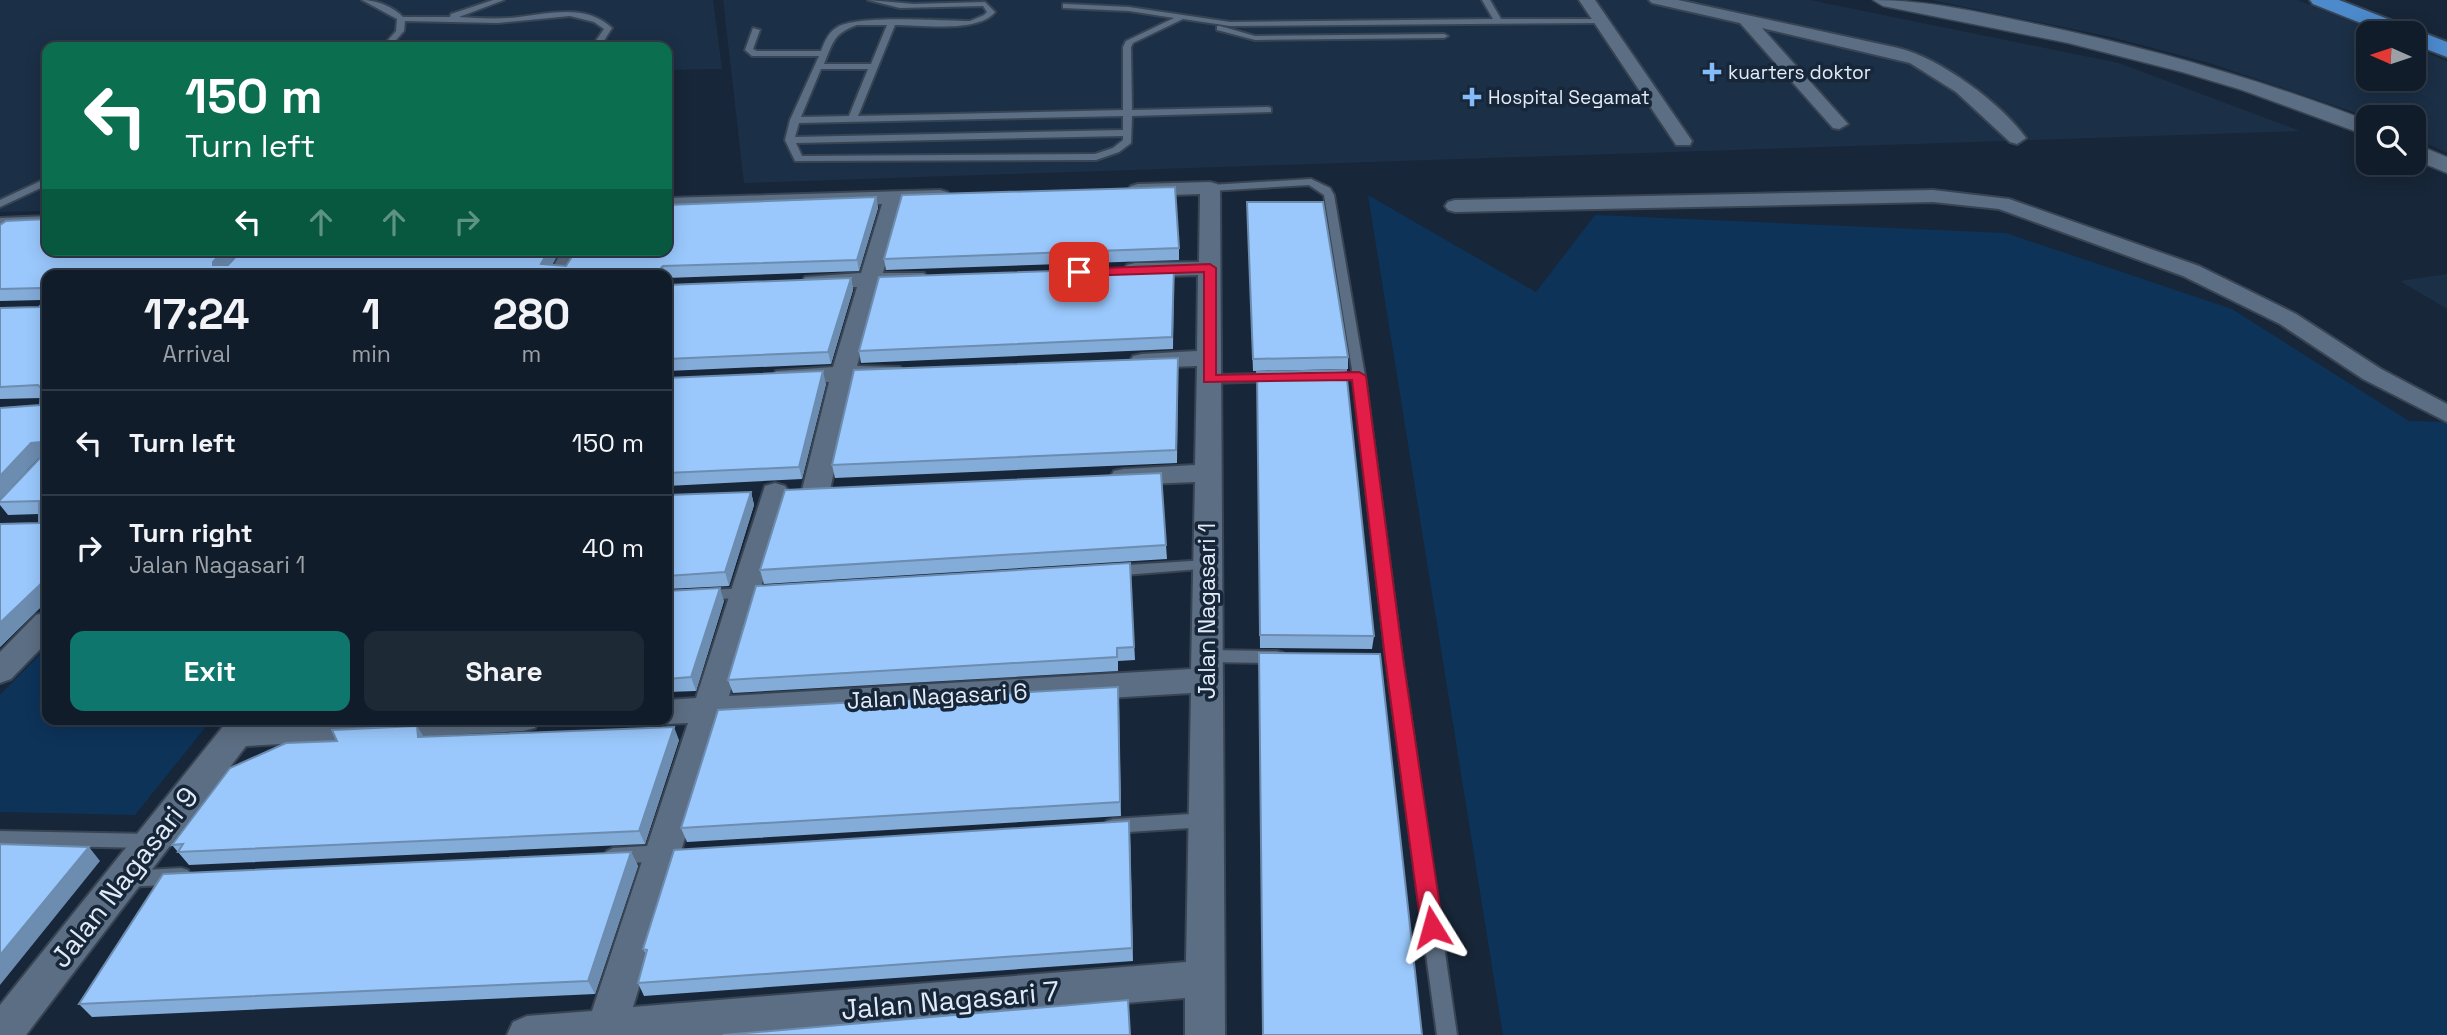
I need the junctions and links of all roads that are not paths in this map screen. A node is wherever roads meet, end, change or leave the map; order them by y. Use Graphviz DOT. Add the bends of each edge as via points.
graph roads {
  1 [pos="366,0"];
  2 [pos="500,0"];
  3 [pos="872,0"];
  4 [pos="1486,0"];
  5 [pos="1587,0"];
  6 [pos="1657,0"];
  7 [pos="1883,0"];
  8 [pos="2320,0"];
  9 [pos="1066,6"];
  10 [pos="449,18"];
  11 [pos="1180,18"];
  12 [pos="401,19"];
  13 [pos="1746,20"];
  14 [pos="1498,21"];
  15 [pos="1600,21"];
  16 [pos="2374,21"];
  17 [pos="1205,22"];
  18 [pos="892,23"];
  19 [pos="756,30"];
  20 [pos="1444,36"];
  21 [pos="2426,41"];
  22 [pos="390,42"];
  23 [pos="599,42"];
  24 [pos="2447,50"];
  25 [pos="824,53"];
  26 [pos="818,66"];
  27 [pos="873,67"];
  28 [pos="1268,110"];
  29 [pos="1127,113"];
  30 [pos="852,119"];
  31 [pos="795,120"];
  32 [pos="1839,124"];
  33 [pos="2356,124"];
  34 [pos="1127,133"];
  35 [pos="2017,138"];
  36 [pos="790,140"];
  37 [pos="1683,141"];
  38 [pos="2426,156"];
  39 [pos="2447,166"];
  40 [pos="42,183"];
  41 [pos="1210,188"];
  42 [pos="1114,191"];
  43 [pos="963,195"];
  44 [pos="894,197"];
  45 [pos="0,204"];
  46 [pos="672,204"];
  47 [pos="1455,206"];
  48 [pos="42,222"];
  49 [pos="0,224"];
  50 [pos="1210,268"];
  51 [pos="1114,271"];
  52 [pos="937,278"];
  53 [pos="869,280"];
  54 [pos="788,283"];
  55 [pos="1114,362"];
  56 [pos="1209,369"];
  57 [pos="911,371"];
  58 [pos="843,374"];
  59 [pos="762,377"];
  60 [pos="1291,377"];
  61 [pos="2447,414"];
  62 [pos="1208,473"];
  63 [pos="1100,478"];
  64 [pos="1207,565"];
  65 [pos="1099,572"];
  66 [pos="752,593"];
  67 [pos="672,597"];
  68 [pos="42,628"];
  69 [pos="1287,657"];
  70 [pos="1207,668"];
  71 [pos="0,671"];
  72 [pos="708,709"];
  73 [pos="672,712"];
  74 [pos="312,725"];
  75 [pos="242,727"];
  76 [pos="1206,820"];
  77 [pos="1094,827"];
  78 [pos="0,838"];
  79 [pos="152,841"];
  80 [pos="668,853"];
  81 [pos="592,857"];
  82 [pos="205,875"];
  83 [pos="122,879"];
  84 [pos="1206,978"];
  85 [pos="605,1032"];
  86 [pos="1,1035"];
  87 [pos="527,1035"];
  88 [pos="1205,1035"];
  89 [pos="1447,1035"];
  1 -- 12 [label="lane"];
  2 -- 10 [label="lane"];
  3 -- 18 [label="lane" via="906,6 985,4 991,12 971,23"];
  4 -- 14 [label="lane"];
  5 -- 15 [label="street"];
  6 -- 13 [label="street"];
  7 -- 33 [label="street" via="2074,37 2192,66"];
  8 -- 16 [label="highway"];
  9 -- 11 [label="lane" via="1129,9"];
  10 -- 12 [label="lane"];
  10 -- 23 [label="lane" via="588,18 608,28"];
  11 -- 17 [label="lane"];
  11 -- 29 [label="lane" via="1129,41"];
  12 -- 22 [label="lane" via="400,31"];
  13 -- 32 [label="street"];
  13 -- 35 [label="street" via="1928,62"];
  14 -- 15 [label="lane"];
  14 -- 17 [label="lane"];
  15 -- 37 [label="street"];
  17 -- 20 [label="lane" via="1255,38"];
  18 -- 25 [label="lane" via="856,23 839,29"];
  18 -- 27 [label="lane"];
  19 -- 25 [label="lane" via="749,50 755,54"];
  21 -- 24 [label="highway"];
  25 -- 26 [label="lane"];
  26 -- 27 [label="lane"];
  26 -- 31 [label="lane"];
  27 -- 30 [label="lane"];
  28 -- 29 [label="lane"];
  29 -- 30 [label="lane"];
  29 -- 34 [label="lane"];
  30 -- 31 [label="lane"];
  31 -- 36 [label="lane"];
  34 -- 36 [label="lane"];
  34 -- 36 [label="lane" via="1128,141 1096,157 812,160 798,159"];
  38 -- 39 [label="street"];
  40 -- 45 [label="lane"];
  41 -- 42 [label="street"];
  41 -- 50 [label="street, Jalan Nagasari 1"];
  41 -- 89 [label="lane" via="1311,182 1329,195 1387,658"];
  43 -- 44 [label="street"];
  44 -- 46 [label="street"];
  44 -- 53 [label="street"];
  47 -- 61 [label="street" via="1933,196 2002,203 2238,292"];
  48 -- 49 [label="street"];
  50 -- 51 [label="street"];
  50 -- 56 [label="street, Jalan Nagasari 1"];
  52 -- 53 [label="street"];
  53 -- 54 [label="street"];
  53 -- 58 [label="street"];
  55 -- 56 [label="street"];
  56 -- 60 [label="lane"];
  56 -- 62 [label="street, Jalan Nagasari 1"];
  57 -- 58 [label="street"];
  58 -- 59 [label="street"];
  58 -- 66 [label="street" via="829,490 761,493"];
  62 -- 63 [label="street"];
  62 -- 64 [label="street, Jalan Nagasari 1"];
  64 -- 65 [label="lane"];
  64 -- 70 [label="street, Jalan Nagasari 1"];
  66 -- 67 [label="lane"];
  66 -- 72 [label="street"];
  68 -- 71 [label="street"];
  69 -- 70 [label="lane"];
  70 -- 72 [label="street, Jalan Nagasari 6"];
  70 -- 76 [label="street, Jalan Nagasari 1"];
  72 -- 73 [label="street, Jalan Nagasari 6"];
  72 -- 80 [label="street"];
  74 -- 75 [label="street"];
  75 -- 79 [label="street, Jalan Nagasari 9"];
  76 -- 77 [label="lane"];
  76 -- 84 [label="street, Jalan Nagasari 1"];
  78 -- 79 [label="lane"];
  79 -- 83 [label="street, Jalan Nagasari 9"];
  80 -- 81 [label="lane"];
  80 -- 85 [label="street"];
  82 -- 83 [label="lane"];
  83 -- 86 [label="street, Jalan Nagasari 9"];
  84 -- 85 [label="street, Jalan Nagasari 7"];
  84 -- 88 [label="street, Jalan Nagasari 1"];
  85 -- 87 [label="street, Jalan Nagasari 7"];
}
